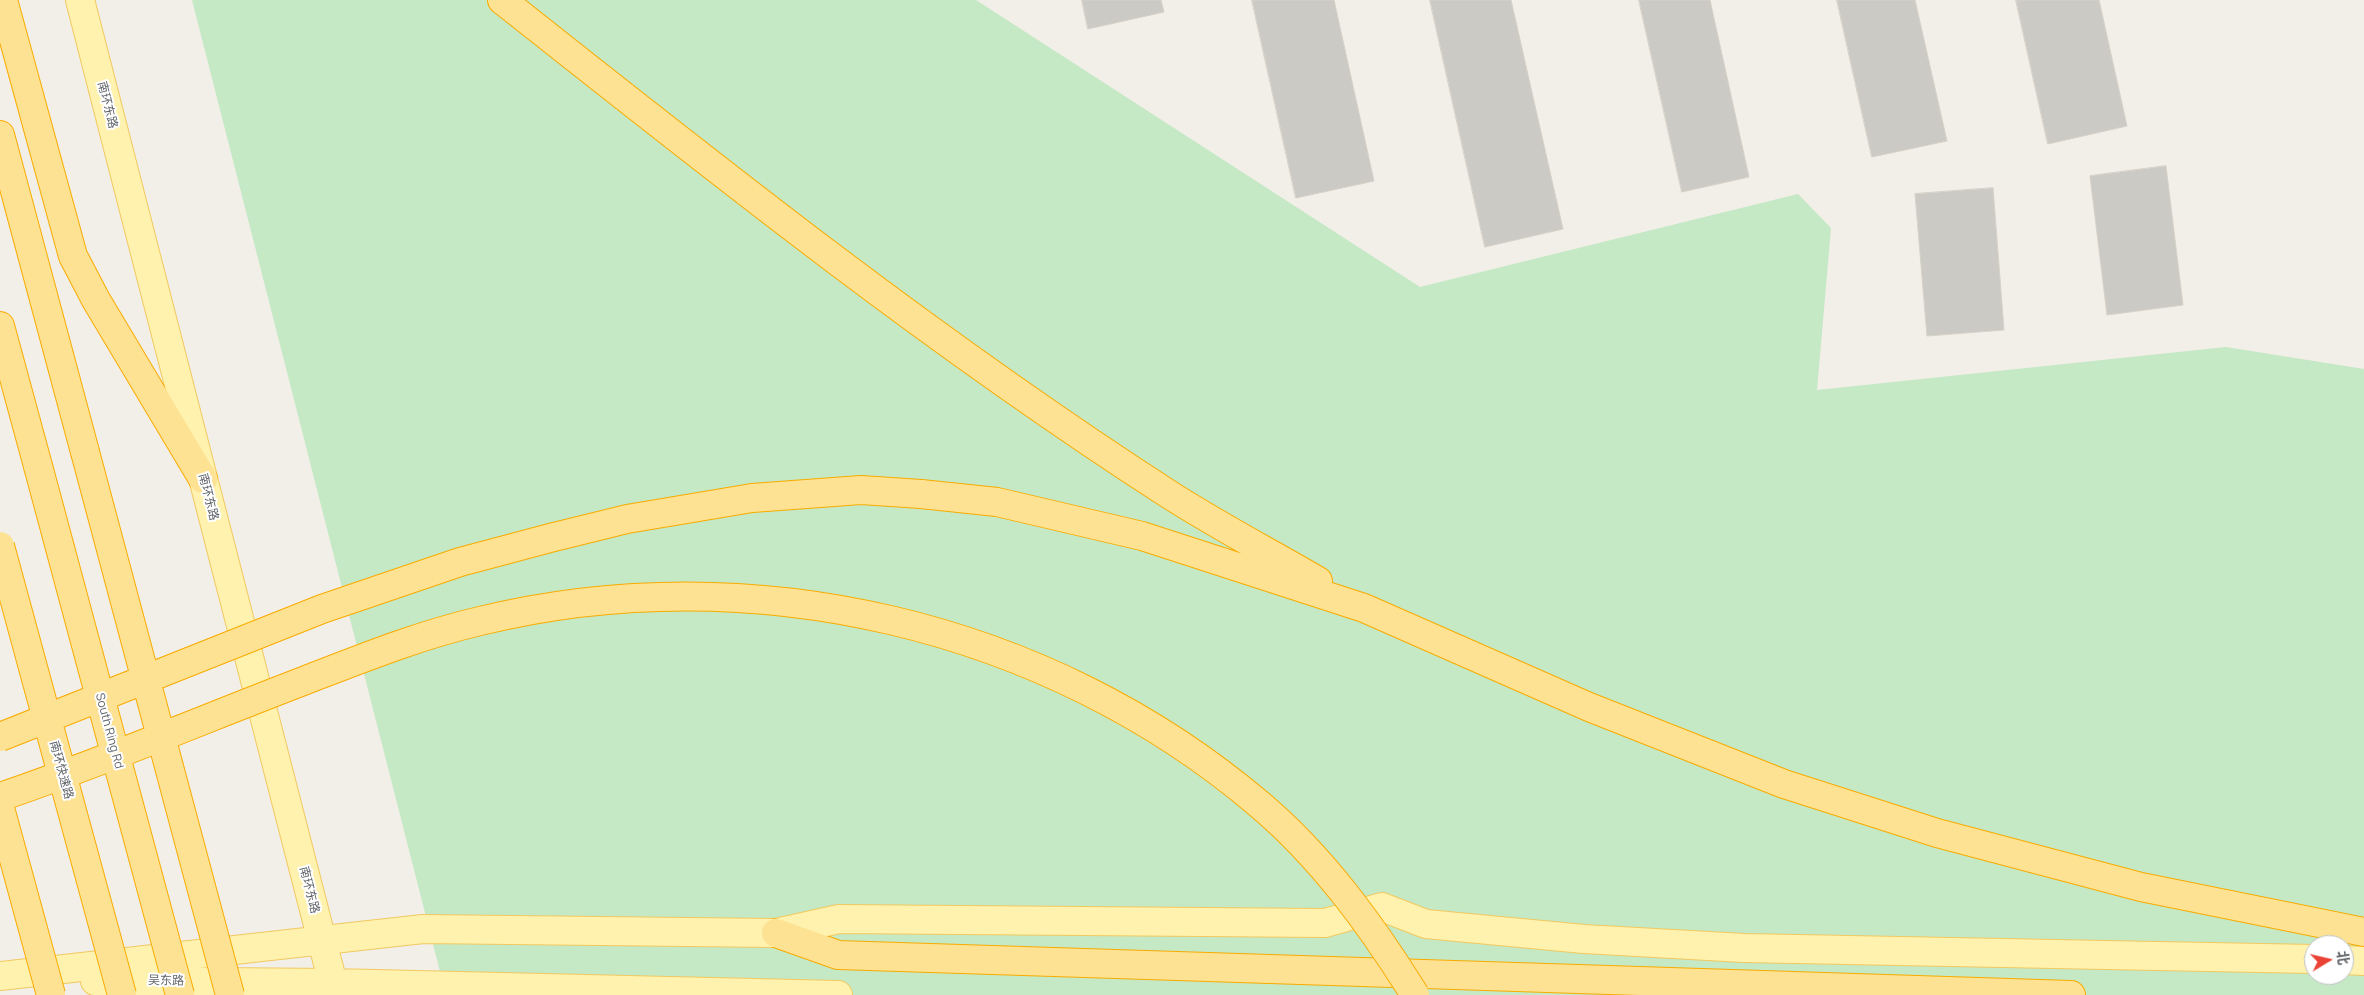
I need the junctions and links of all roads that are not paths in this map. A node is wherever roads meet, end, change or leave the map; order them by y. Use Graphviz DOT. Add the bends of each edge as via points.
graph roads {
  1 [pos="3,0"];
  2 [pos="80,0"];
  3 [pos="502,0"];
  4 [pos="0,135"];
  5 [pos="0,326"];
  6 [pos="203,479"];
  7 [pos="0,546"];
  8 [pos="1364,608"];
  9 [pos="0,737"];
  10 [pos="0,797"];
  11 [pos="0,808"];
  12 [pos="2364,932"];
  13 [pos="776,934"];
  14 [pos="322,938"];
  15 [pos="2304,959"];
  16 [pos="0,976"];
  17 [pos="0,980"];
  18 [pos="205,988"];
  19 [pos="334,989"];
  20 [pos="51,995"];
  21 [pos="122,995"];
  22 [pos="180,995"];
  23 [pos="230,995"];
  24 [pos="838,995"];
  25 [pos="1415,995"];
  26 [pos="2071,995"];
  1 -- 6 [label="highway" via="72,256"];
  2 -- 6 [label="main road, 南环东路"];
  3 -- 8 [label="highway" via="838,261 1044,411 1172,496"];
  4 -- 23 [label="highway, bridge"];
  5 -- 22 [label="highway, South Ring Rd, bridge"];
  6 -- 14 [label="main road, 南环东路"];
  7 -- 21 [label="highway, 南环快速路, bridge"];
  8 -- 9 [label="highway, bridge" via="1142,536 998,502 861,490 752,498 627,519 460,562 322,609"];
  8 -- 12 [label="highway" via="1589,707 1784,784 1870,812 1936,833 2141,887"];
  10 -- 25 [label="highway, bridge" via="386,649 480,621 566,604 644,597 722,596 820,606 916,626 1009,656 1098,696 1182,747 1261,806 1298,842 1366,922"];
  11 -- 20 [label="highway, bridge"];
  13 -- 14 [label="main road" via="423,928"];
  13 -- 15 [label="main road" via="839,919 1325,923 1382,907 1426,924 1584,939 1734,948"];
  13 -- 26 [label="highway" via="838,955"];
  14 -- 16 [label="main road"];
  14 -- 19 [label="main road, 南环东路"];
  17 -- 18 [label="main road, 吴东路"];
  18 -- 19 [label="main road, 吴东路"];
  19 -- 24 [label="main road, 吴东路"];
}
